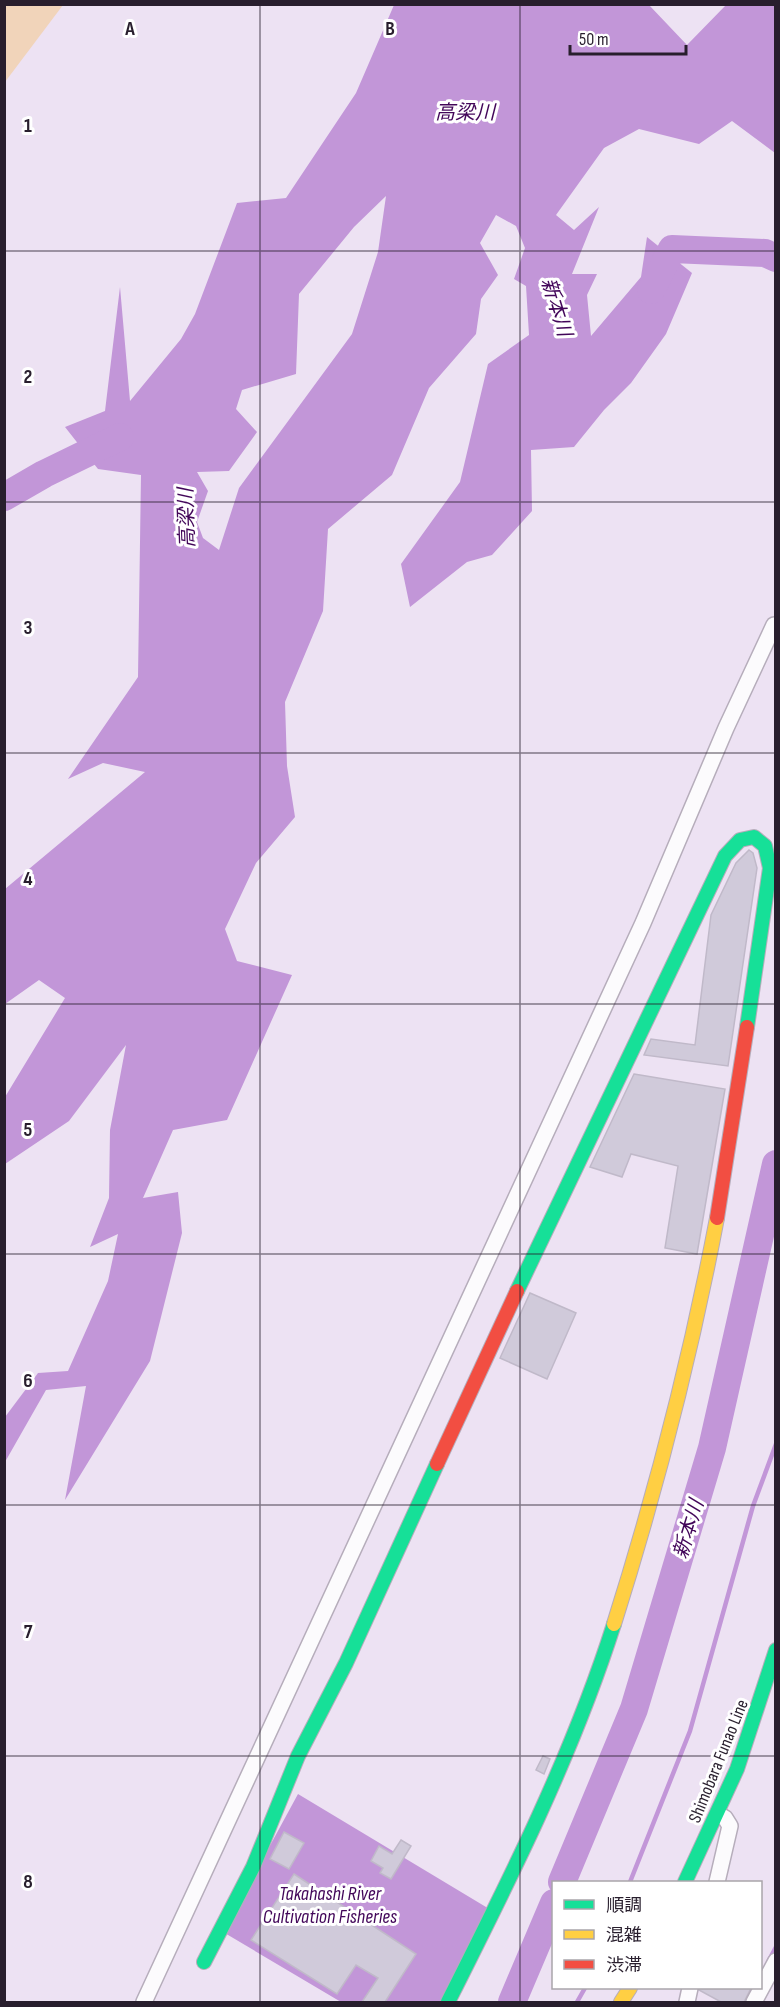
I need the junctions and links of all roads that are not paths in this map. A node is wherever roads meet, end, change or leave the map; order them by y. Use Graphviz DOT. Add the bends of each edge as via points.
graph roads {
  1 [pos="774,625"];
  2 [pos="776,1650"];
  3 [pos="776,1695"];
  4 [pos="761,1705"];
  5 [pos="718,1814"];
  6 [pos="685,1881"];
  7 [pos="717,1881"];
  8 [pos="776,1961"];
  9 [pos="204,1962"];
  10 [pos="762,1987"];
  11 [pos="629,1989"];
  12 [pos="144,2002"];
  13 [pos="448,2002"];
  14 [pos="621,2002"];
  1 -- 12 [label="street" via="634,945"];
  2 -- 4 [label="street, Shimobara Funao Line"];
  3 -- 4 [label="street"];
  4 -- 5 [label="street, Shimobara Funao Line"];
  5 -- 6 [label="street, Shimobara Funao Line"];
  5 -- 7 [label="street" via="730,1826"];
  8 -- 10 [label="street"];
  9 -- 13 [label="street" via="253,1867 297,1756 346,1663 667,973 725,856 742,836 753,837 769,853 770,868 725,1176 698,1317 635,1557 595,1684 512,1875"];
  11 -- 14 [label="street"];
}
